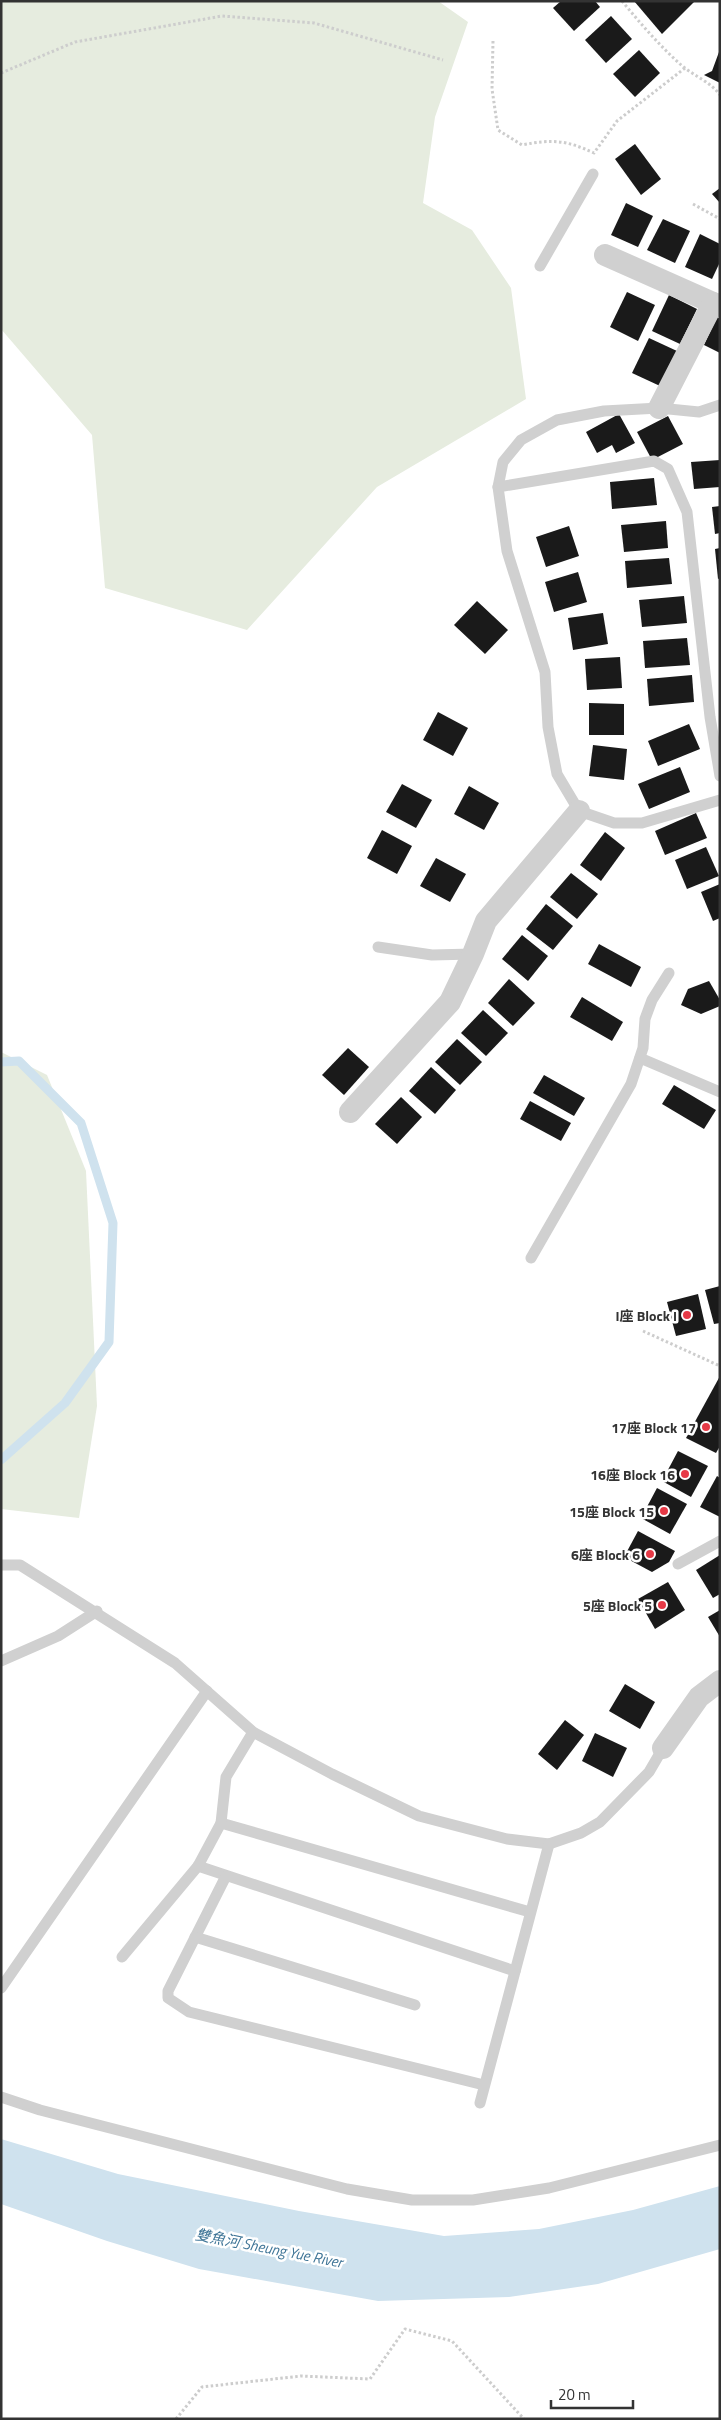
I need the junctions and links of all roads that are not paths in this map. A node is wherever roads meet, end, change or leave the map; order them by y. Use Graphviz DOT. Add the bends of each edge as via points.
graph roads {
  1 [pos="594,174"];
  2 [pos="605,255"];
  3 [pos="540,266"];
  4 [pos="716,305"];
  5 [pos="720,405"];
  6 [pos="659,408"];
  7 [pos="498,487"];
  8 [pos="720,776"];
  9 [pos="720,800"];
  10 [pos="579,810"];
  11 [pos="378,946"];
  12 [pos="473,954"];
  13 [pos="669,973"];
  14 [pos="640,1058"];
  15 [pos="720,1092"];
  16 [pos="350,1112"];
  17 [pos="531,1258"];
  18 [pos="720,1541"];
  19 [pos="678,1564"];
  20 [pos="1,1565"];
  21 [pos="96,1611"];
  22 [pos="1,1661"];
  23 [pos="720,1681"];
  24 [pos="207,1691"];
  25 [pos="253,1732"];
  26 [pos="663,1748"];
  27 [pos="221,1823"];
  28 [pos="549,1844"];
  29 [pos="198,1866"];
  30 [pos="226,1876"];
  31 [pos="530,1912"];
  32 [pos="195,1937"];
  33 [pos="122,1957"];
  34 [pos="515,1971"];
  35 [pos="1,1988"];
  36 [pos="416,2005"];
  37 [pos="484,2085"];
  38 [pos="1,2098"];
  39 [pos="480,2103"];
  40 [pos="720,2145"];
  1 -- 3 [label="lane"];
  2 -- 4 [label="street"];
  4 -- 6 [label="street"];
  5 -- 6 [label="lane" via="699,412"];
  6 -- 7 [label="lane" via="604,411 557,420 520,440 503,462"];
  7 -- 8 [label="lane" via="654,461 668,469 687,512 710,717"];
  7 -- 10 [label="lane" via="507,551 545,672 548,727 557,774"];
  9 -- 10 [label="lane" via="642,822 614,823"];
  10 -- 12 [label="street" via="486,920"];
  11 -- 12 [label="lane" via="432,954"];
  12 -- 16 [label="street" via="450,1002"];
  13 -- 14 [label="lane" via="652,1000 645,1019"];
  14 -- 15 [label="lane"];
  14 -- 17 [label="lane" via="631,1084"];
  18 -- 19 [label="lane"];
  20 -- 21 [label="lane" via="20,1566"];
  21 -- 22 [label="lane" via="58,1636"];
  21 -- 24 [label="lane" via="175,1663"];
  23 -- 26 [label="street" via="699,1697"];
  24 -- 25 [label="lane"];
  24 -- 35 [label="lane"];
  25 -- 27 [label="lane" via="226,1777"];
  25 -- 28 [label="lane" via="419,1816 507,1840"];
  26 -- 28 [label="lane" via="649,1772 600,1822 581,1833"];
  27 -- 29 [label="lane"];
  27 -- 31 [label="lane"];
  28 -- 31 [label="lane"];
  29 -- 30 [label="lane"];
  29 -- 33 [label="lane"];
  30 -- 32 [label="lane"];
  30 -- 34 [label="lane"];
  31 -- 34 [label="lane"];
  32 -- 36 [label="lane"];
  32 -- 37 [label="lane" via="168,1991 168,1998 188,2012"];
  34 -- 37 [label="lane"];
  37 -- 39 [label="lane"];
  38 -- 40 [label="lane" via="337,2187 412,2200 473,2200 549,2188"];
}
